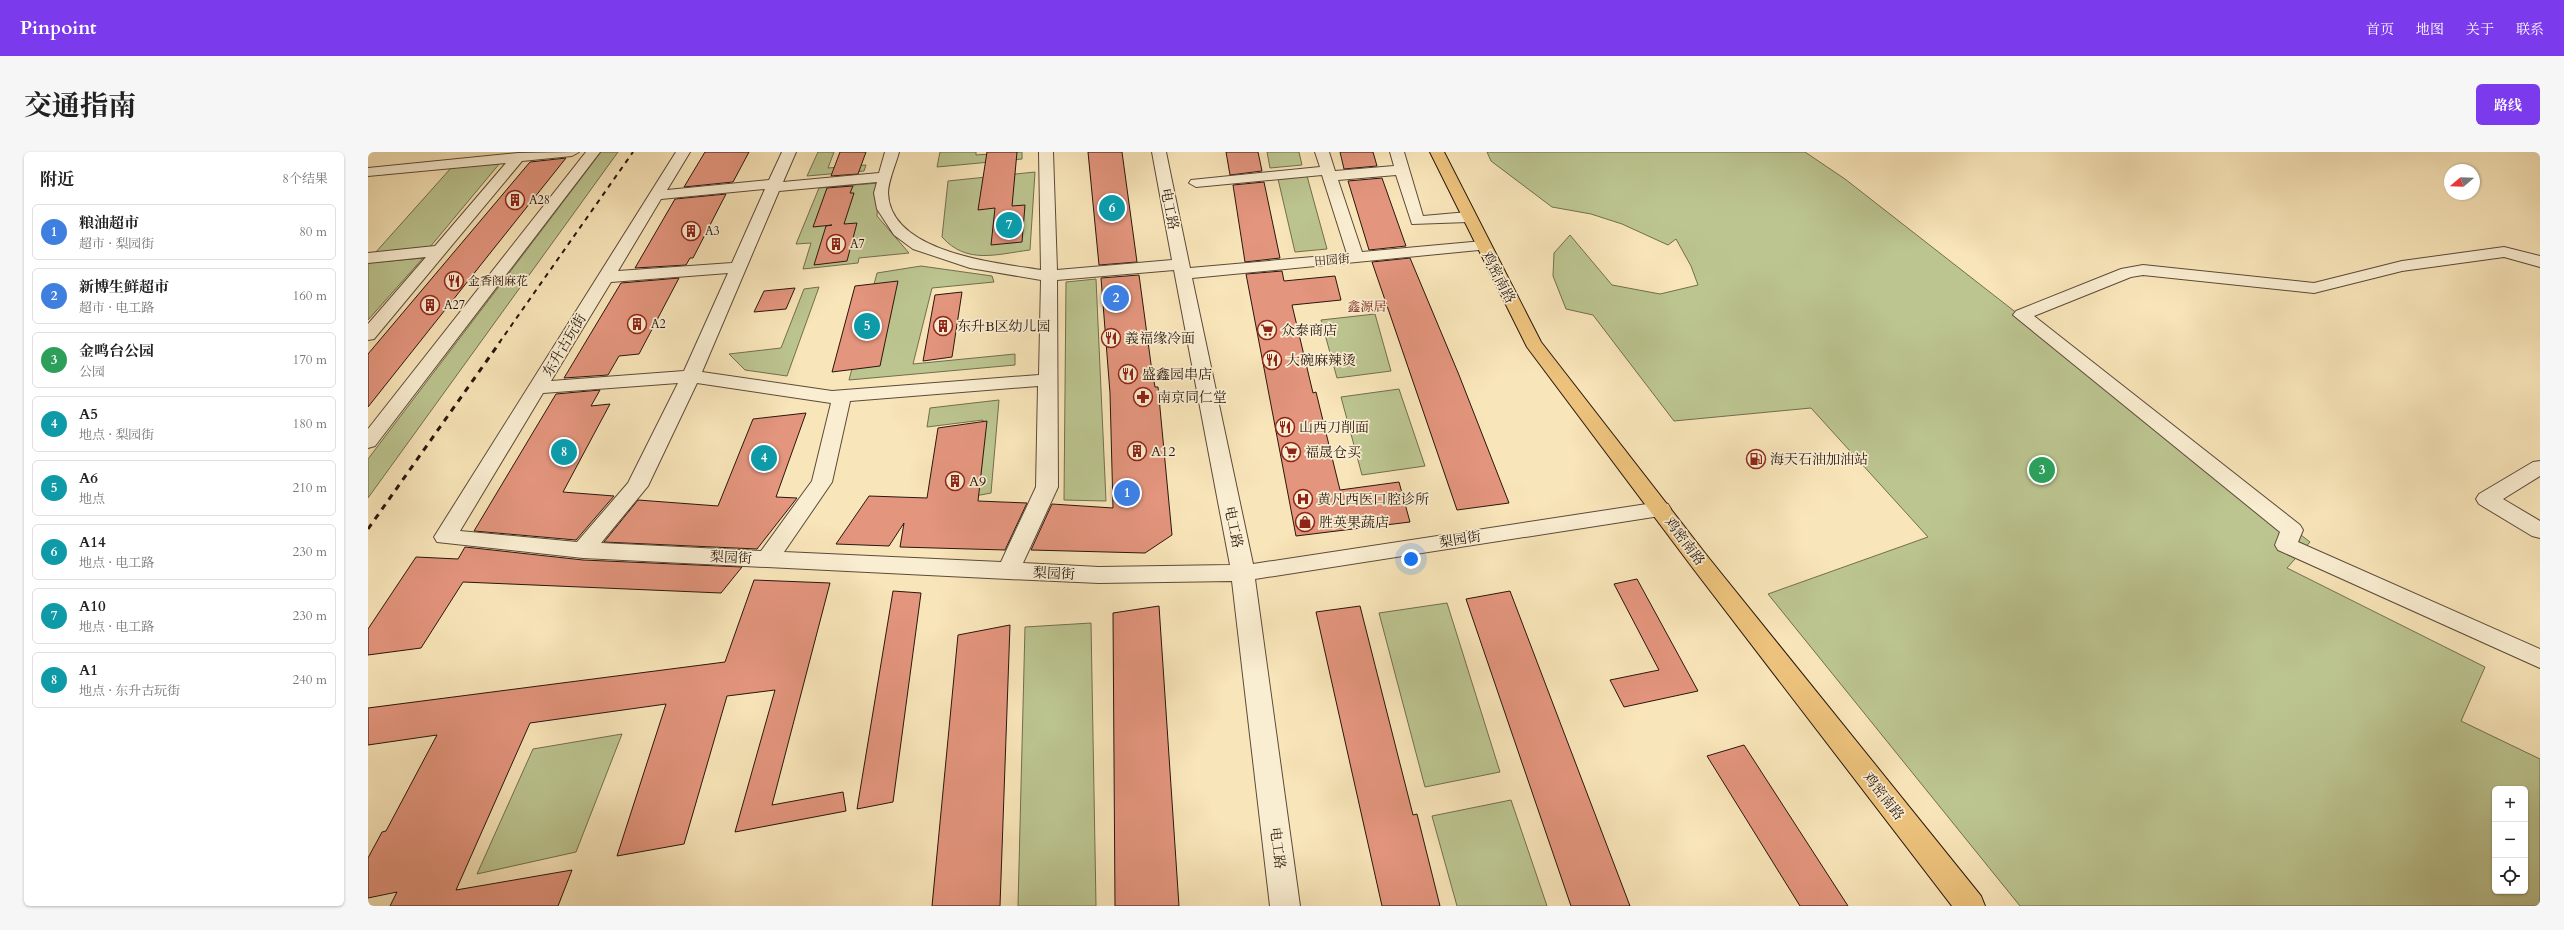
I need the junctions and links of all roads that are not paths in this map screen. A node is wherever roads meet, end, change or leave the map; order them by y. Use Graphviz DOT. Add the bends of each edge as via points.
graph roads {
  1 [pos="572,152"];
  2 [pos="593,152"];
  3 [pos="683,152"];
  4 [pos="789,152"];
  5 [pos="892,152"];
  6 [pos="1046,152"];
  7 [pos="1159,152"];
  8 [pos="1322,152"];
  9 [pos="1397,152"];
  10 [pos="1438,152"];
  11 [pos="518,158"];
  12 [pos="1402,170"];
  13 [pos="368,172"];
  14 [pos="1329,173"];
  15 [pos="885,177"];
  16 [pos="1196,183"];
  17 [pos="774,186"];
  18 [pos="657,195"];
  19 [pos="1468,217"];
  20 [pos="1483,246"];
  21 [pos="441,250"];
  22 [pos="368,258"];
  23 [pos="1356,258"];
  24 [pos="2540,262"];
  25 [pos="740,267"];
  26 [pos="1181,269"];
  27 [pos="1049,276"];
  28 [pos="606,277"];
  29 [pos="368,335"];
  30 [pos="691,376"];
  31 [pos="1047,380"];
  32 [pos="538,388"];
  33 [pos="842,396"];
  34 [pos="368,442"];
  35 [pos="2540,467"];
  36 [pos="1660,509"];
  37 [pos="2540,531"];
  38 [pos="445,537"];
  39 [pos="583,550"];
  40 [pos="767,559"];
  41 [pos="1008,571"];
  42 [pos="1243,573"];
  43 [pos="2540,659"];
  44 [pos="1285,906"];
  45 [pos="1970,906"];
  1 -- 11 [label="street"];
  2 -- 34 [label="street"];
  3 -- 18 [label="street, 东升古玩街"];
  4 -- 17 [label="street"];
  5 -- 15 [label="street, 田园街"];
  6 -- 27 [label="street"];
  7 -- 26 [label="street, 电工路"];
  8 -- 14 [label="street"];
  9 -- 12 [label="street"];
  10 -- 19 [label="main road, 鸡密南路"];
  11 -- 13 [label="street"];
  11 -- 21 [label="street"];
  12 -- 14 [label="street"];
  12 -- 19 [label="street" via="1417,221"];
  14 -- 16 [label="street"];
  14 -- 23 [label="street"];
  15 -- 17 [label="street"];
  15 -- 27 [label="street, 田园街" via="880,193 885,209 900,232 919,246 970,263"];
  17 -- 18 [label="street"];
  17 -- 25 [label="street"];
  18 -- 28 [label="street, 东升古玩街"];
  19 -- 20 [label="main road, 鸡密南路"];
  20 -- 23 [label="street, 田园街"];
  20 -- 36 [label="main road, 鸡密南路" via="1533,343"];
  21 -- 22 [label="street"];
  21 -- 29 [label="street"];
  23 -- 26 [label="street, 田园街"];
  24 -- 43 [label="street" via="2504,252 2402,266 2314,288 2143,270 2126,273 2022,315 2292,530 2286,545"];
  25 -- 28 [label="street"];
  25 -- 30 [label="street"];
  26 -- 27 [label="street, 田园街"];
  26 -- 42 [label="street, 电工路"];
  27 -- 31 [label="street"];
  28 -- 32 [label="street, 东升古玩街"];
  30 -- 32 [label="street"];
  30 -- 33 [label="street" via="832,397"];
  30 -- 39 [label="street" via="637,486"];
  31 -- 33 [label="street"];
  31 -- 41 [label="street" via="1047,487"];
  32 -- 38 [label="street, 东升古玩街"];
  33 -- 40 [label="street" via="822,482"];
  35 -- 37 [label="street" via="2487,499"];
  36 -- 42 [label="street, 梨园街"];
  36 -- 45 [label="main road, 鸡密南路"];
  38 -- 39 [label="street, 梨园街"];
  39 -- 40 [label="street, 梨园街"];
  40 -- 41 [label="street, 梨园街"];
  41 -- 42 [label="street, 梨园街" via="1099,575"];
  42 -- 44 [label="street, 电工路"];
}
